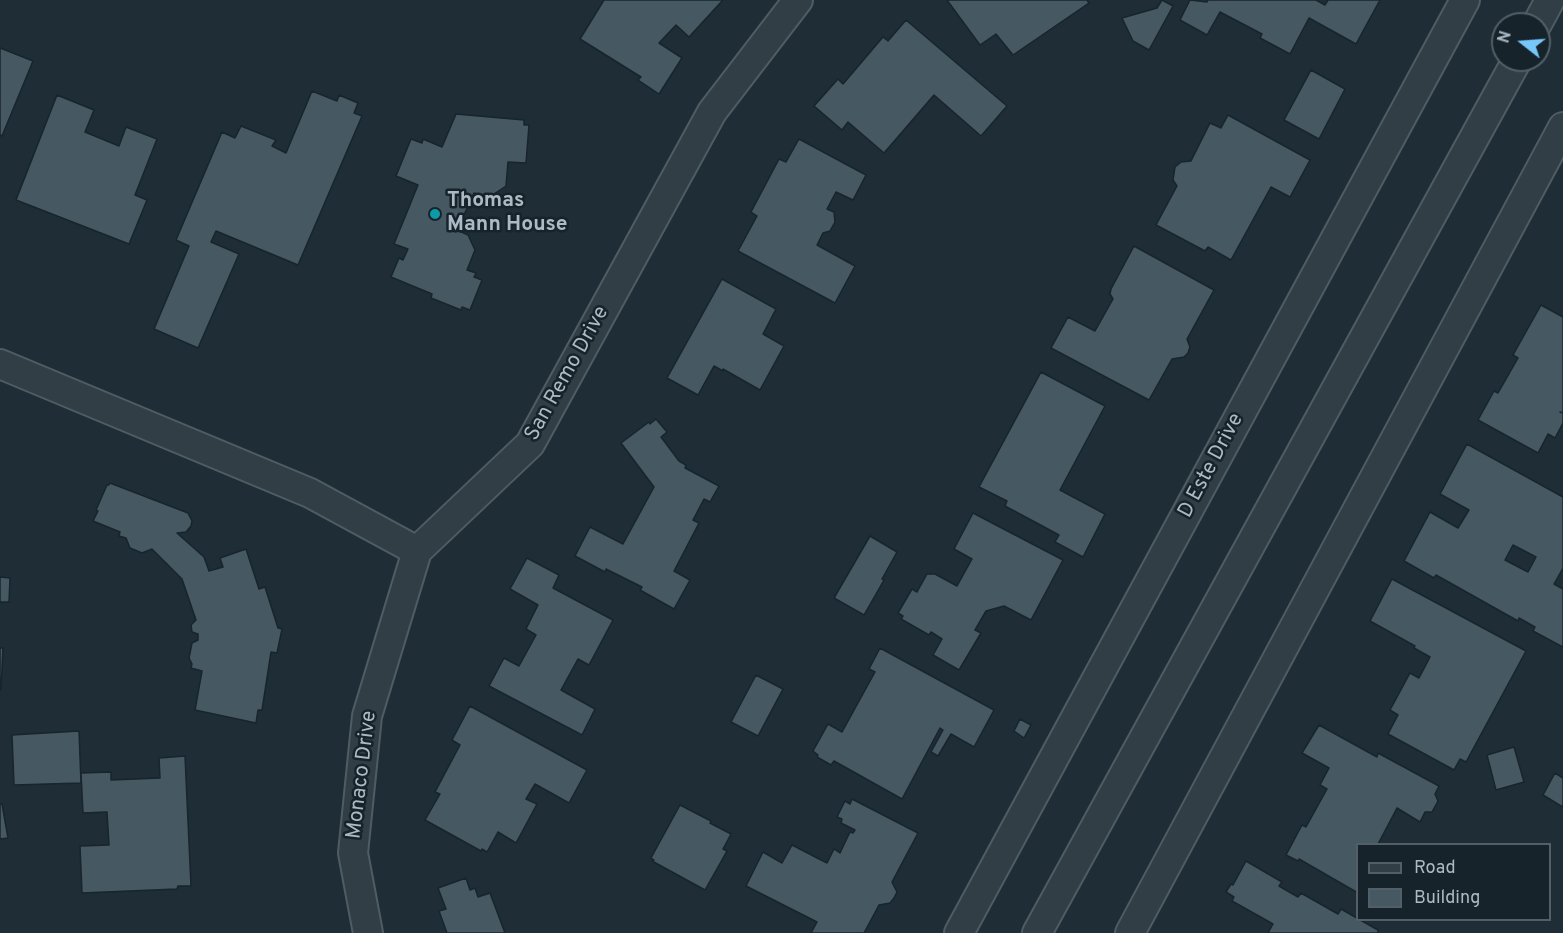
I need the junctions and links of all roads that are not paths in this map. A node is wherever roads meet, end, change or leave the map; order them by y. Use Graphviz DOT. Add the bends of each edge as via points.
graph roads {
  1 [pos="798,0"];
  2 [pos="1465,0"];
  3 [pos="1510,72"];
  4 [pos="1563,127"];
  5 [pos="0,363"];
  6 [pos="417,551"];
  7 [pos="368,933"];
  8 [pos="959,933"];
  9 [pos="1037,933"];
  10 [pos="1130,933"];
  1 -- 6 [label="street, San Remo Drive" via="712,112 530,444"];
  2 -- 8 [label="street, D Este Drive"];
  3 -- 9 [label="street"];
  4 -- 10 [label="street"];
  5 -- 6 [label="street" via="310,493"];
  6 -- 7 [label="street, Monaco Drive" via="367,716 353,852"];
}
